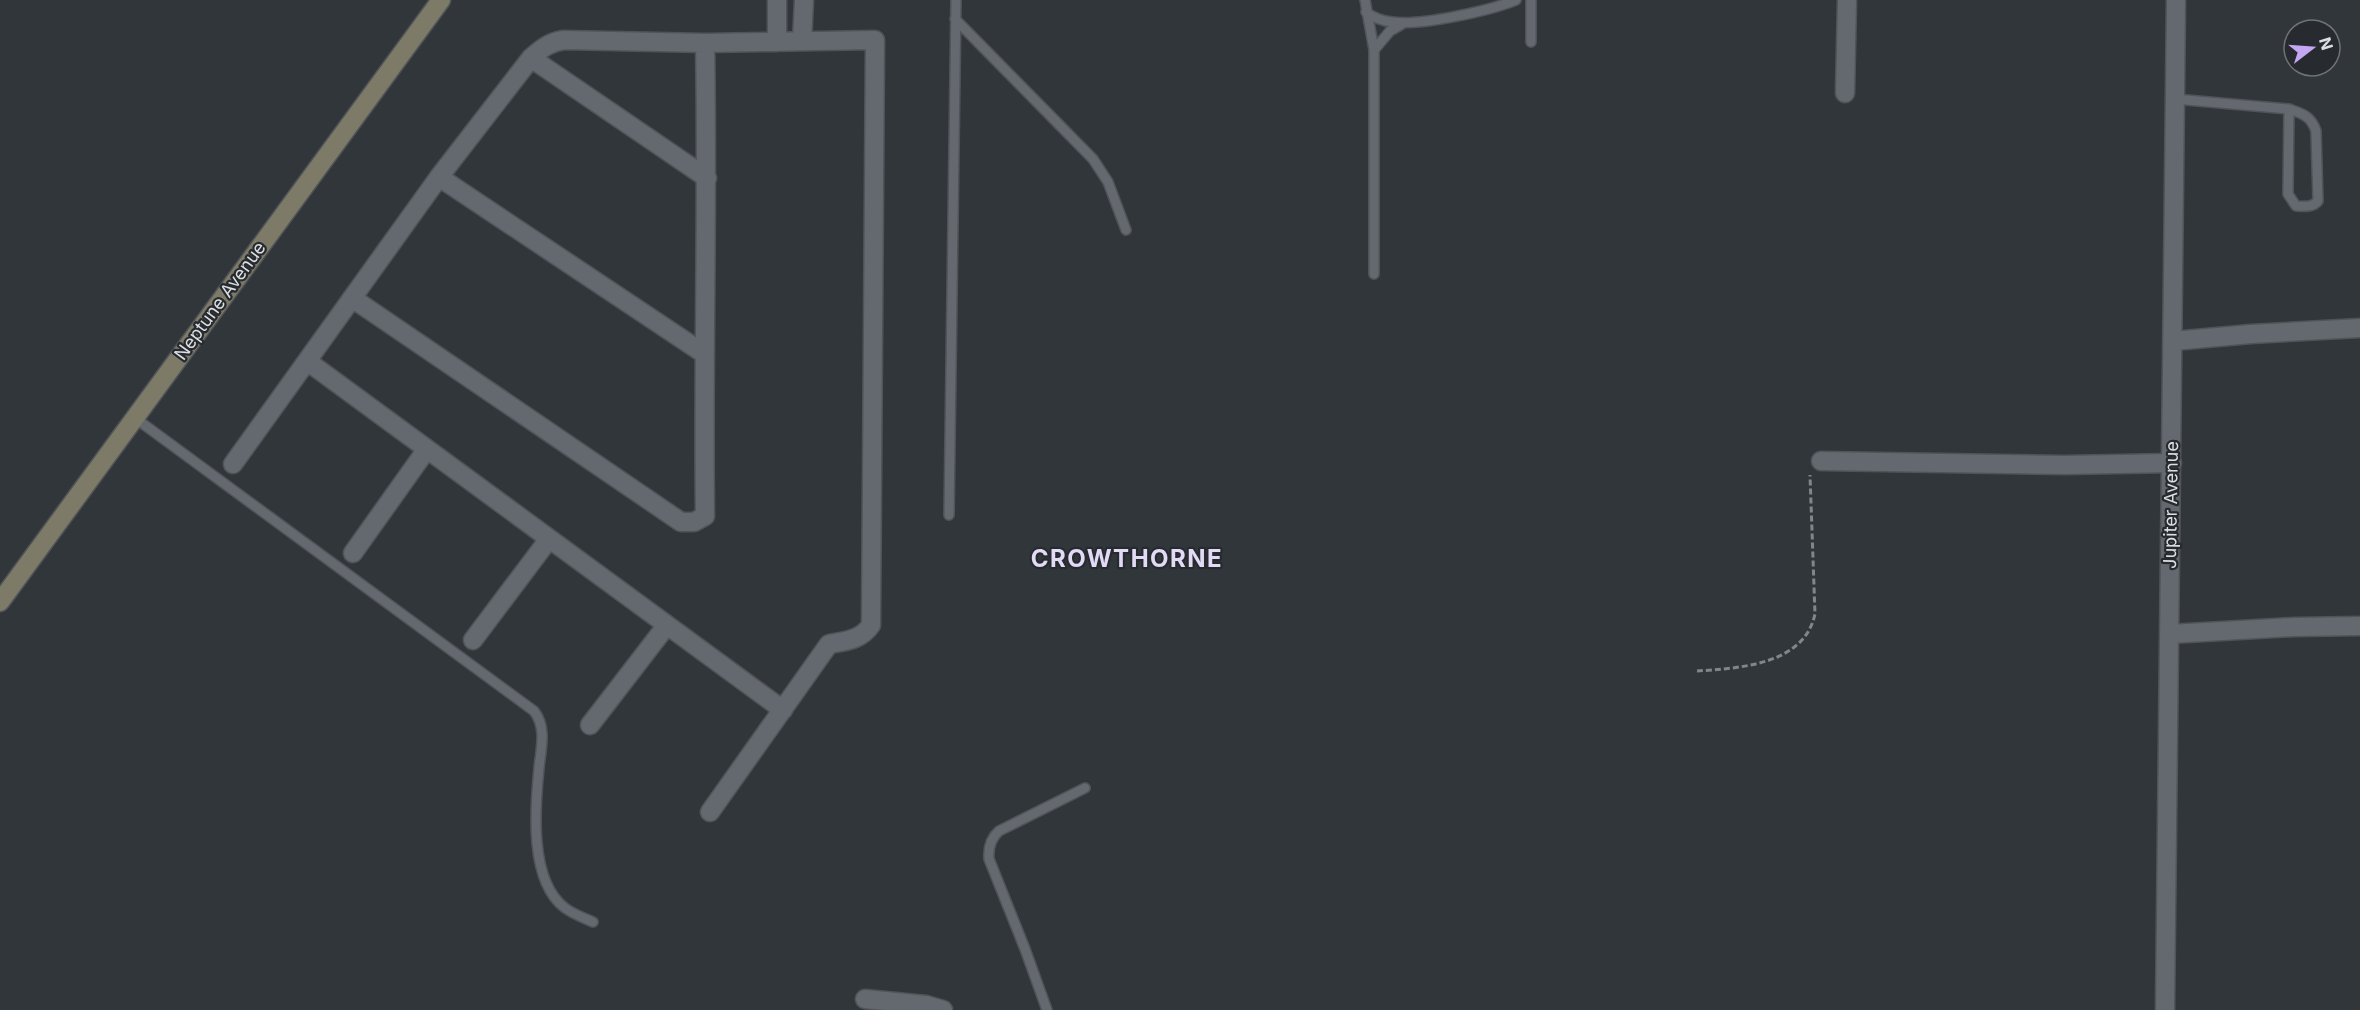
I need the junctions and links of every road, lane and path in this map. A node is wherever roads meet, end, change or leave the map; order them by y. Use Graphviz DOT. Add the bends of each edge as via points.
graph roads {
  1 [pos="441,0"];
  2 [pos="777,0"];
  3 [pos="804,0"];
  4 [pos="956,0"];
  5 [pos="1365,0"];
  6 [pos="1516,0"];
  7 [pos="1532,0"];
  8 [pos="1847,0"];
  9 [pos="2176,0"];
  10 [pos="1366,12"];
  11 [pos="956,19"];
  12 [pos="1404,22"];
  13 [pos="802,41"];
  14 [pos="777,42"];
  15 [pos="1531,42"];
  16 [pos="705,43"];
  17 [pos="1374,50"];
  18 [pos="531,58"];
  19 [pos="1845,93"];
  20 [pos="2175,99"];
  21 [pos="2289,109"];
  22 [pos="439,177"];
  23 [pos="707,178"];
  24 [pos="1126,230"];
  25 [pos="1374,274"];
  26 [pos="352,298"];
  27 [pos="2360,328"];
  28 [pos="2173,341"];
  29 [pos="703,353"];
  30 [pos="307,361"];
  31 [pos="135,418"];
  32 [pos="427,449"];
  33 [pos="1821,460"];
  34 [pos="2172,463"];
  35 [pos="233,464"];
  36 [pos="949,515"];
  37 [pos="549,538"];
  38 [pos="353,553"];
  39 [pos="0,602"];
  40 [pos="667,625"];
  41 [pos="2360,626"];
  42 [pos="2170,634"];
  43 [pos="473,640"];
  44 [pos="1697,671"];
  45 [pos="783,710"];
  46 [pos="590,725"];
  47 [pos="1085,788"];
  48 [pos="710,812"];
  49 [pos="593,922"];
  50 [pos="865,999"];
  51 [pos="943,1010"];
  52 [pos="1047,1010"];
  53 [pos="2165,1010"];
  1 -- 31 [label="main road, Neptune Avenue"];
  2 -- 14 [label="street"];
  3 -- 13 [label="street"];
  4 -- 11 [label="lane"];
  5 -- 10 [label="lane"];
  6 -- 12 [label="lane" via="1490,9"];
  7 -- 15 [label="lane"];
  8 -- 19 [label="street"];
  9 -- 20 [label="street, Jupiter Avenue"];
  10 -- 12 [label="lane" via="1376,19"];
  10 -- 17 [label="lane"];
  11 -- 24 [label="lane" via="1093,159 1108,182"];
  11 -- 36 [label="lane"];
  12 -- 17 [label="lane"];
  13 -- 14 [label="street"];
  13 -- 45 [label="street" via="875,40 871,625 865,634 852,640 829,644"];
  14 -- 16 [label="street"];
  16 -- 18 [label="street" via="564,39 553,41"];
  16 -- 23 [label="street"];
  17 -- 25 [label="lane"];
  18 -- 22 [label="street"];
  18 -- 23 [label="street"];
  20 -- 21 [label="lane"];
  20 -- 28 [label="street, Jupiter Avenue"];
  21 -- 21 [label="lane" via="2288,194 2295,206 2310,206 2318,201 2316,131 2313,121"];
  22 -- 26 [label="street"];
  22 -- 29 [label="street"];
  23 -- 29 [label="street"];
  26 -- 29 [label="street" via="681,522 694,522 705,516"];
  26 -- 30 [label="street"];
  27 -- 28 [label="street"];
  28 -- 34 [label="street, Jupiter Avenue"];
  30 -- 32 [label="street"];
  30 -- 35 [label="street"];
  31 -- 39 [label="main road, Neptune Avenue"];
  31 -- 49 [label="lane" via="534,711 543,735 537,804 542,874 563,907"];
  32 -- 37 [label="street"];
  32 -- 38 [label="street"];
  33 -- 34 [label="street"];
  33 -- 44 [label="path" via="1810,476 1813,626 1804,639 1776,658 1731,669"];
  34 -- 42 [label="street, Jupiter Avenue"];
  37 -- 40 [label="street"];
  37 -- 43 [label="street"];
  40 -- 45 [label="street"];
  40 -- 46 [label="street"];
  41 -- 42 [label="street"];
  42 -- 53 [label="street, Jupiter Avenue"];
  45 -- 48 [label="street"];
  47 -- 52 [label="lane" via="999,831 988,852"];
  50 -- 51 [label="street"];
}
